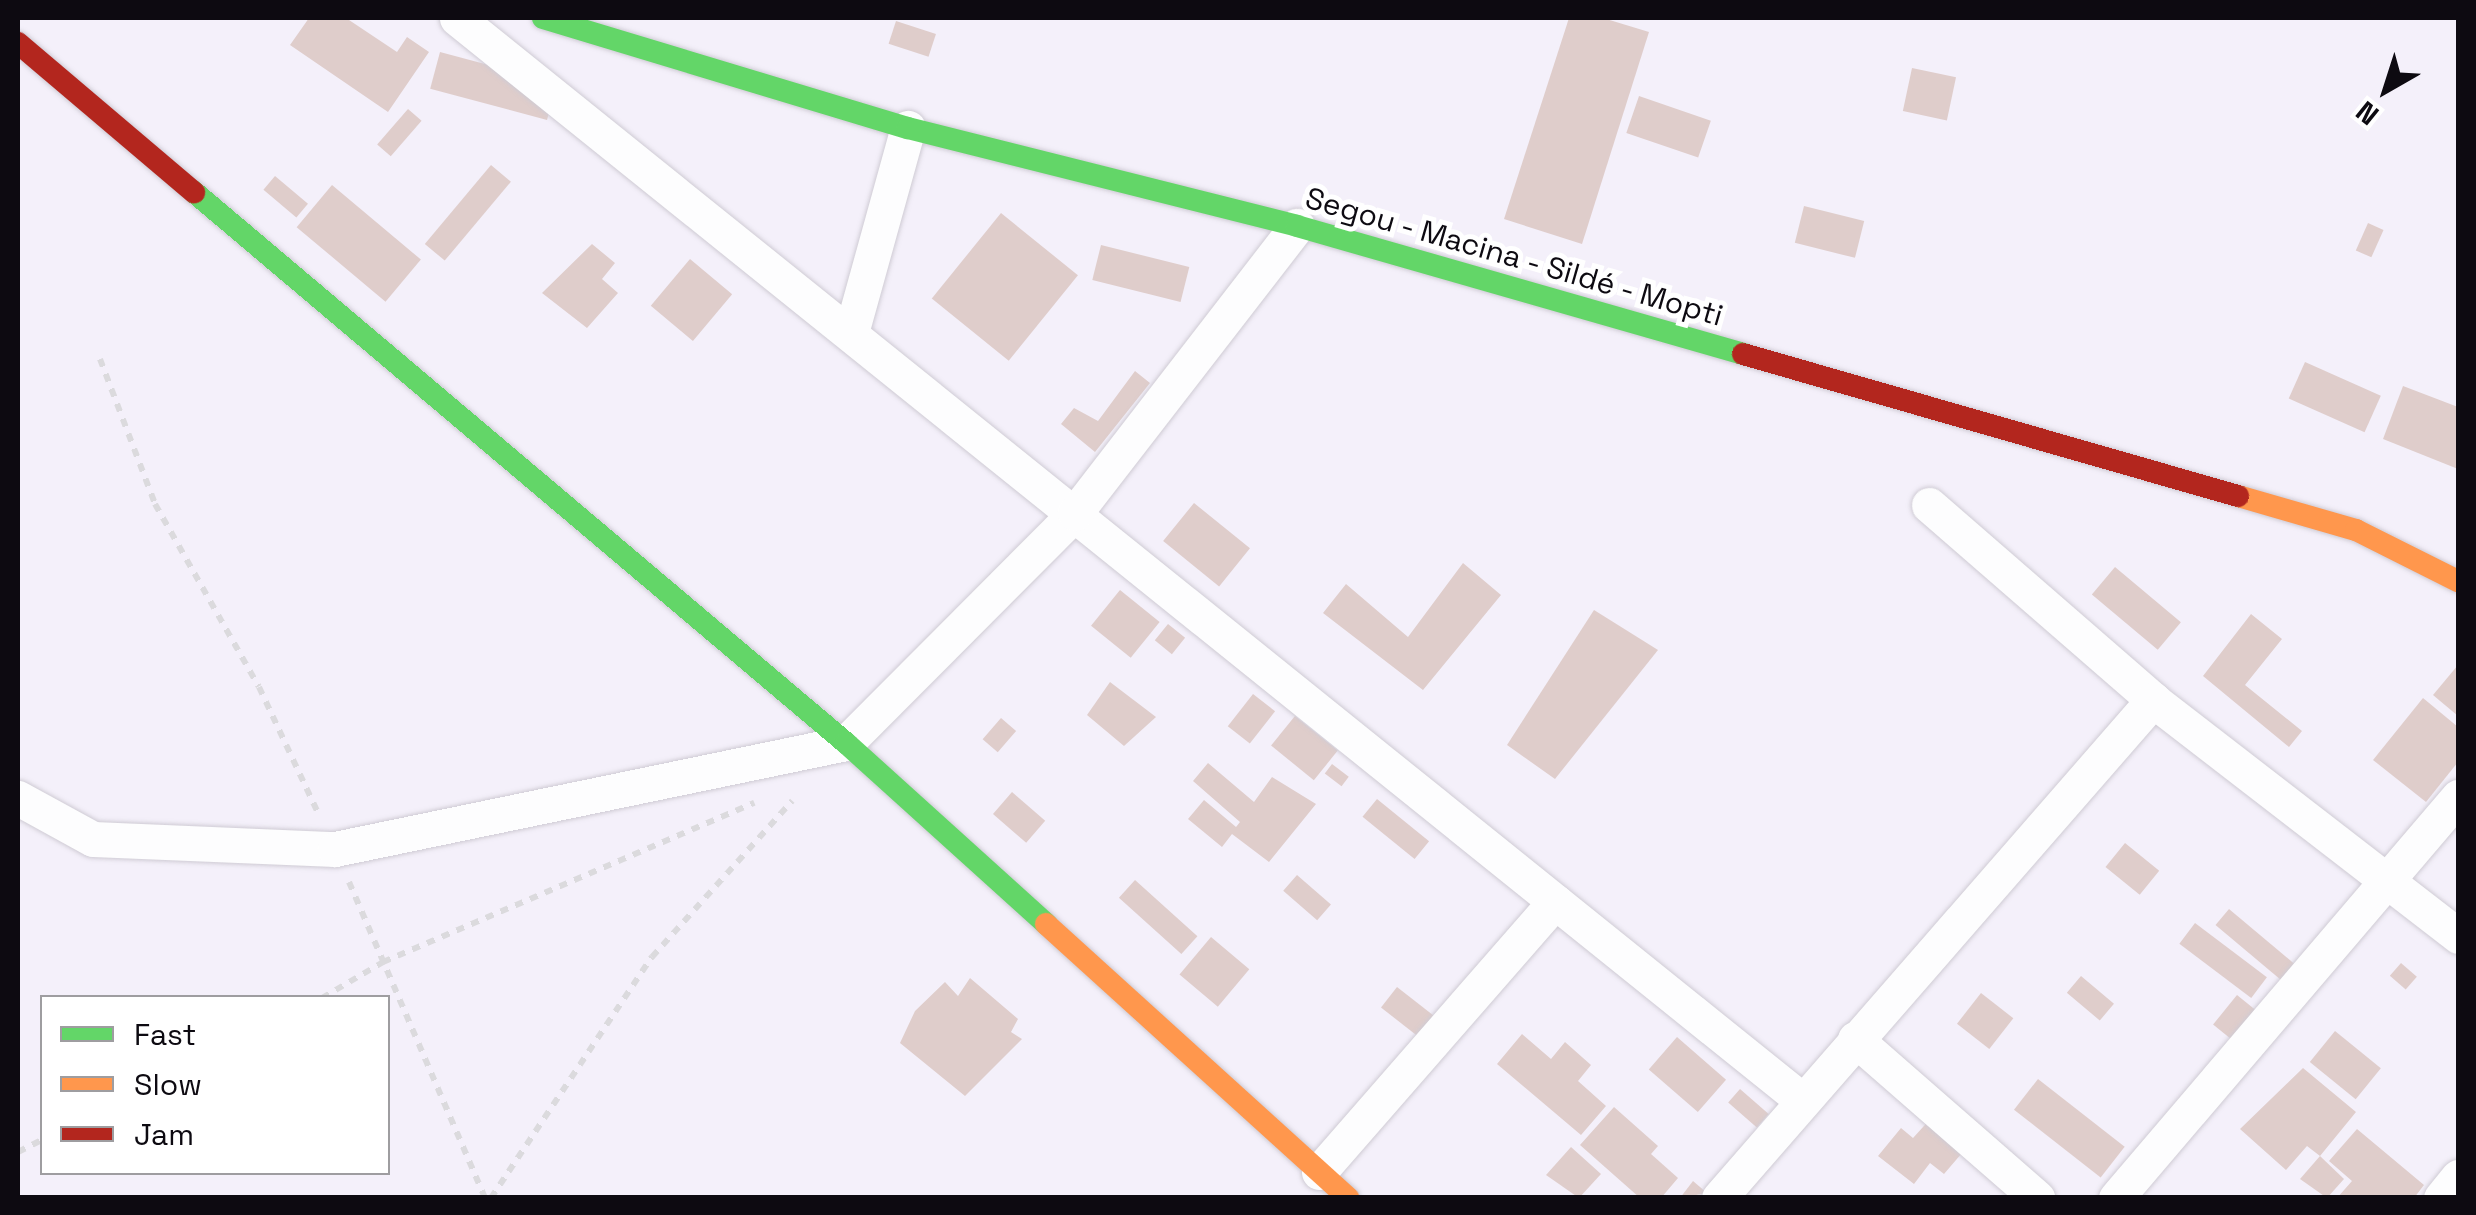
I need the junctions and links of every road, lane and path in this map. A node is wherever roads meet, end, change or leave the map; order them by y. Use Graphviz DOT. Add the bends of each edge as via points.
graph roads {
  1 [pos="457,18"];
  2 [pos="544,18"];
  3 [pos="18,43"];
  4 [pos="908,128"];
  5 [pos="1298,226"];
  6 [pos="851,333"];
  7 [pos="100,359"];
  8 [pos="1929,505"];
  9 [pos="1075,514"];
  10 [pos="2458,581"];
  11 [pos="2153,700"];
  12 [pos="846,743"];
  13 [pos="793,790"];
  14 [pos="2458,797"];
  15 [pos="18,798"];
  16 [pos="792,801"];
  17 [pos="335,849"];
  18 [pos="2384,877"];
  19 [pos="1555,902"];
  20 [pos="2458,936"];
  21 [pos="383,962"];
  22 [pos="327,995"];
  23 [pos="1856,1039"];
  24 [pos="1802,1100"];
  25 [pos="1319,1172"];
  26 [pos="2458,1177"];
  27 [pos="488,1198"];
  28 [pos="1348,1198"];
  29 [pos="1719,1198"];
  30 [pos="2038,1198"];
  31 [pos="2116,1198"];
  32 [pos="2441,1198"];
  1 -- 6 [label="street"];
  2 -- 4 [label="main road, Segou - Macina - Sildé - Mopti"];
  3 -- 12 [label="main road"];
  4 -- 5 [label="main road, Segou - Macina - Sildé - Mopti"];
  4 -- 6 [label="street"];
  5 -- 9 [label="street"];
  5 -- 10 [label="main road, Segou - Macina - Sildé - Mopti" via="2356,530"];
  6 -- 9 [label="street"];
  7 -- 17 [label="path" via="154,504 258,687"];
  8 -- 11 [label="street"];
  9 -- 12 [label="street"];
  9 -- 19 [label="street"];
  11 -- 18 [label="street"];
  11 -- 23 [label="street"];
  12 -- 17 [label="street"];
  12 -- 25 [label="main road"];
  13 -- 21 [label="path" via="682,828"];
  14 -- 18 [label="street"];
  15 -- 17 [label="street" via="93,839"];
  16 -- 27 [label="path" via="652,958"];
  17 -- 21 [label="path"];
  18 -- 20 [label="street"];
  18 -- 31 [label="street"];
  19 -- 24 [label="street"];
  19 -- 25 [label="street"];
  21 -- 22 [label="path"];
  21 -- 27 [label="path"];
  23 -- 24 [label="street"];
  23 -- 30 [label="street"];
  24 -- 29 [label="street"];
  25 -- 28 [label="main road"];
  26 -- 32 [label="street"];
}
